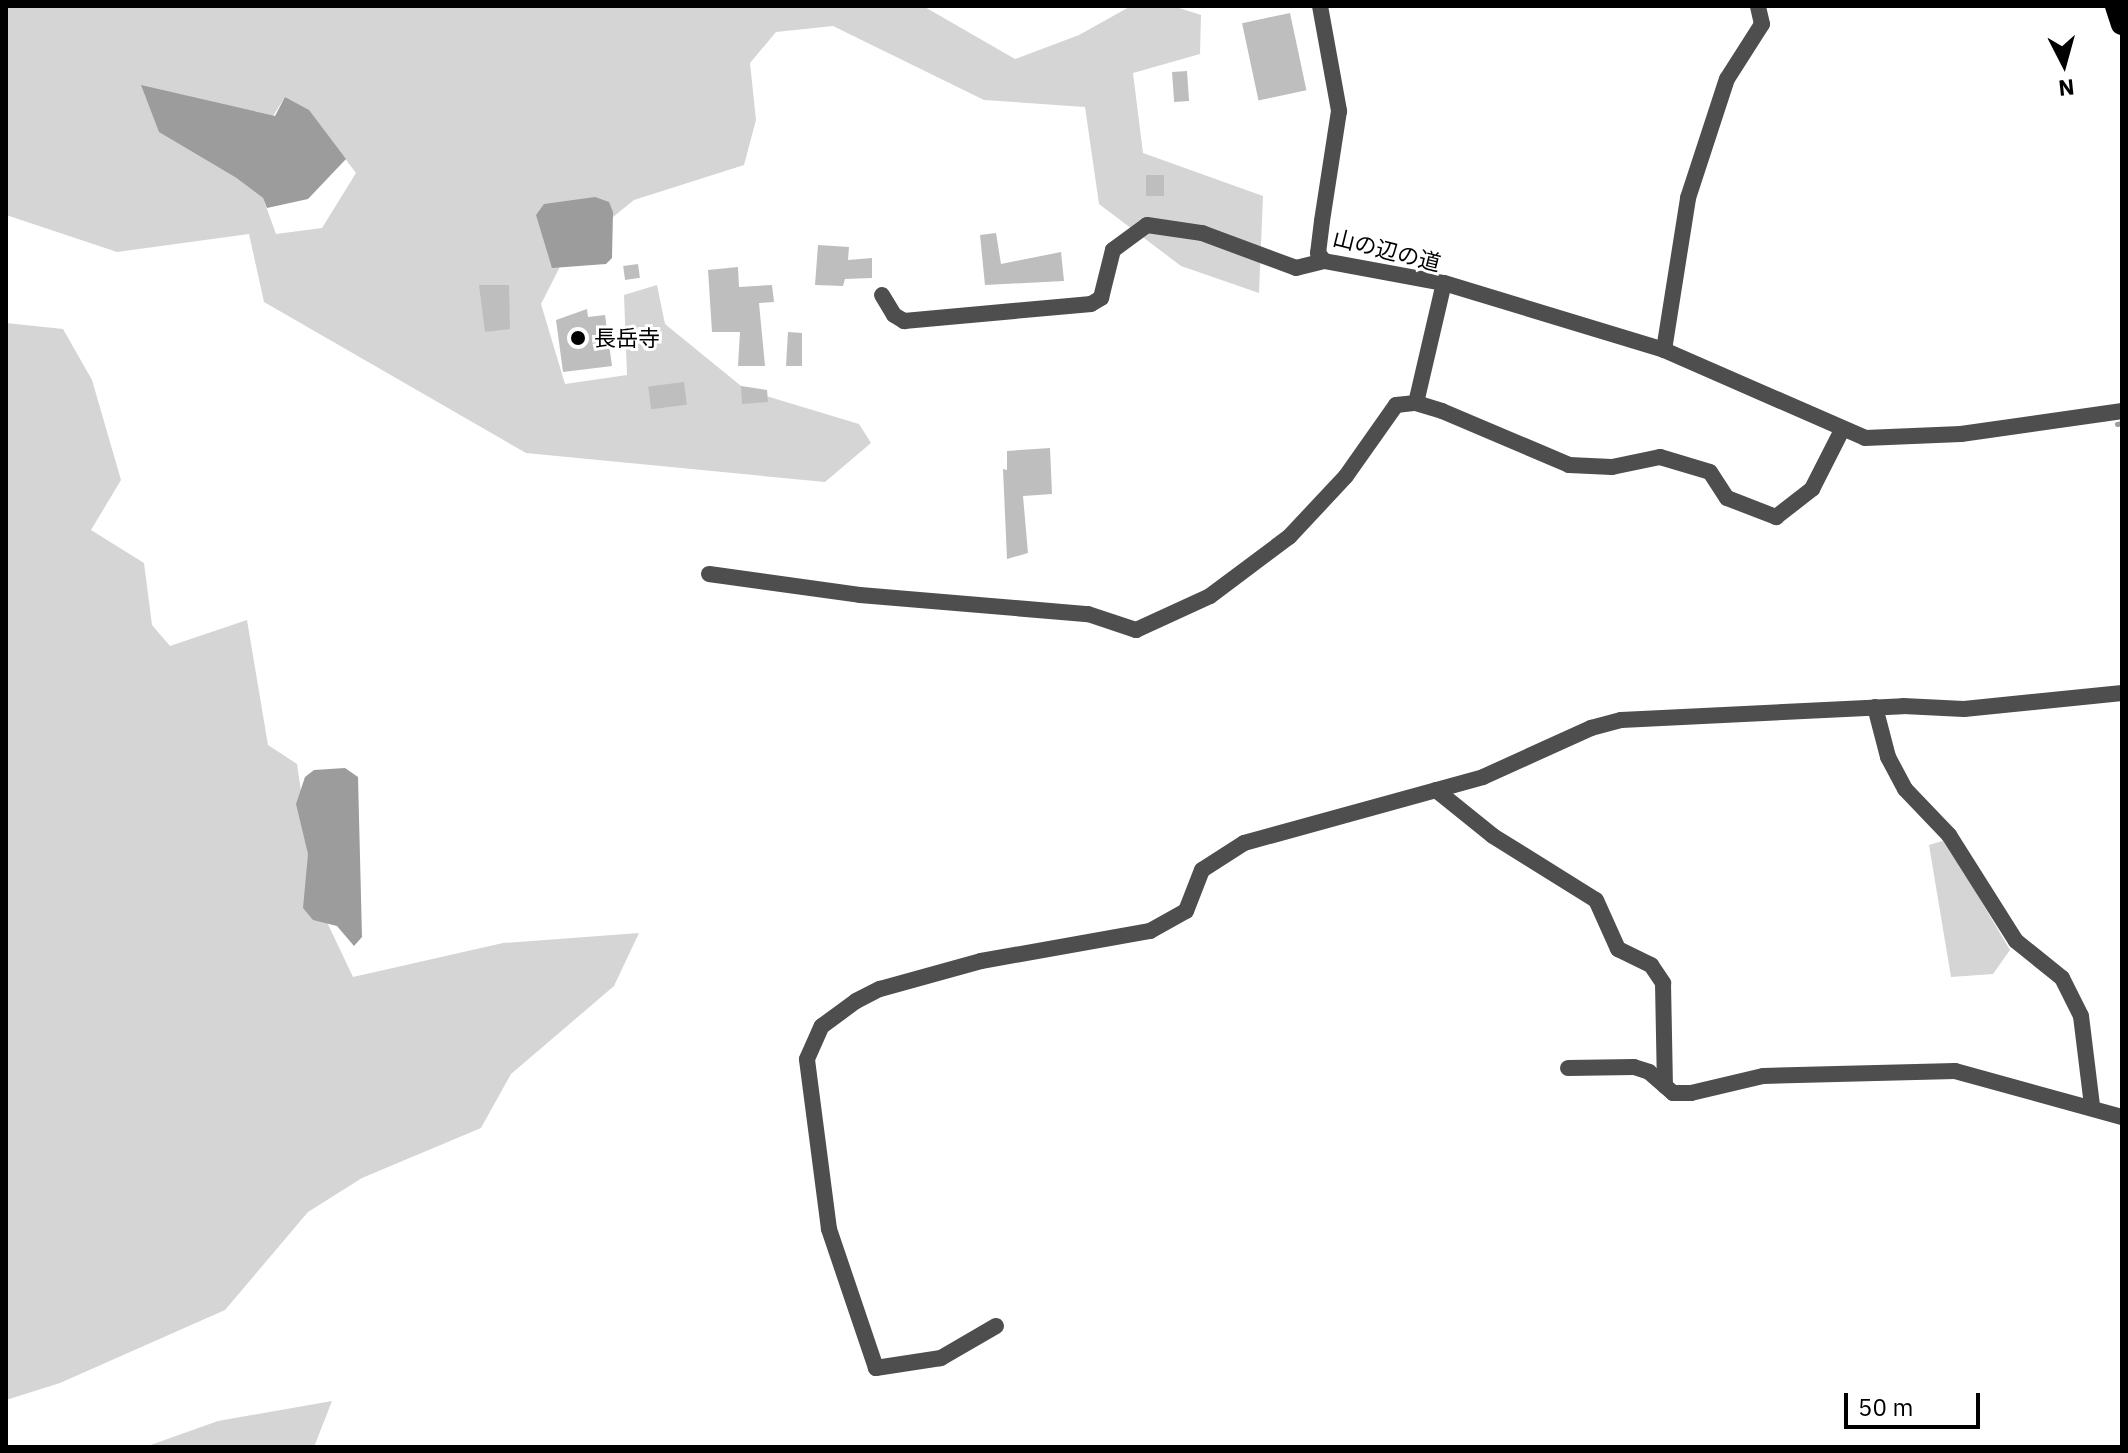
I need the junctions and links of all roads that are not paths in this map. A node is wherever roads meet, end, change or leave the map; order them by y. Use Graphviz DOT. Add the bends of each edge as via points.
graph roads {
  1 [pos="1320,6"];
  2 [pos="1758,6"];
  3 [pos="2116,6"];
  4 [pos="2122,24"];
  5 [pos="1324,261"];
  6 [pos="1444,283"];
  7 [pos="882,295"];
  8 [pos="1664,350"];
  9 [pos="1416,403"];
  10 [pos="2122,411"];
  11 [pos="1841,432"];
  12 [pos="709,574"];
  13 [pos="2122,693"];
  14 [pos="1875,707"];
  15 [pos="1436,790"];
  16 [pos="1568,1068"];
  17 [pos="1665,1086"];
  18 [pos="2092,1105"];
  19 [pos="2122,1117"];
  20 [pos="996,1326"];
  1 -- 5 [label="street, 山の辺の道" via="1339,111 1318,253"];
  2 -- 8 [label="street" via="1762,24 1727,79 1688,198"];
  3 -- 4 [label="highway"];
  5 -- 6 [label="street, 山の辺の道"];
  5 -- 7 [label="street" via="1296,268 1202,233 1147,225 1113,250 1101,298 1091,304 904,321"];
  6 -- 8 [label="street"];
  6 -- 9 [label="street, 山の辺の道"];
  8 -- 11 [label="street"];
  9 -- 11 [label="street" via="1569,465 1612,467 1660,457 1710,472 1727,498 1776,517 1812,489"];
  9 -- 12 [label="street" via="1396,405 1346,476 1289,537 1210,596 1136,630 1088,614 860,595"];
  10 -- 11 [label="street" via="1961,434 1865,438"];
  13 -- 14 [label="street" via="1964,709"];
  14 -- 15 [label="street" via="1621,720 1483,777"];
  14 -- 18 [label="street" via="1888,757 1905,789 1949,835 2016,941 2062,978 2081,1016"];
  15 -- 17 [label="street" via="1493,836 1596,900 1618,949 1651,965 1663,983"];
  15 -- 20 [label="street" via="1220,854 1202,870 1186,911 1150,931 981,961 880,989 822,1026 807,1059 829,1229 876,1368 941,1358"];
  16 -- 17 [label="street" via="1634,1067"];
  17 -- 18 [label="street" via="1673,1093 1691,1093 1763,1076 1955,1071"];
  18 -- 19 [label="street"];
}
